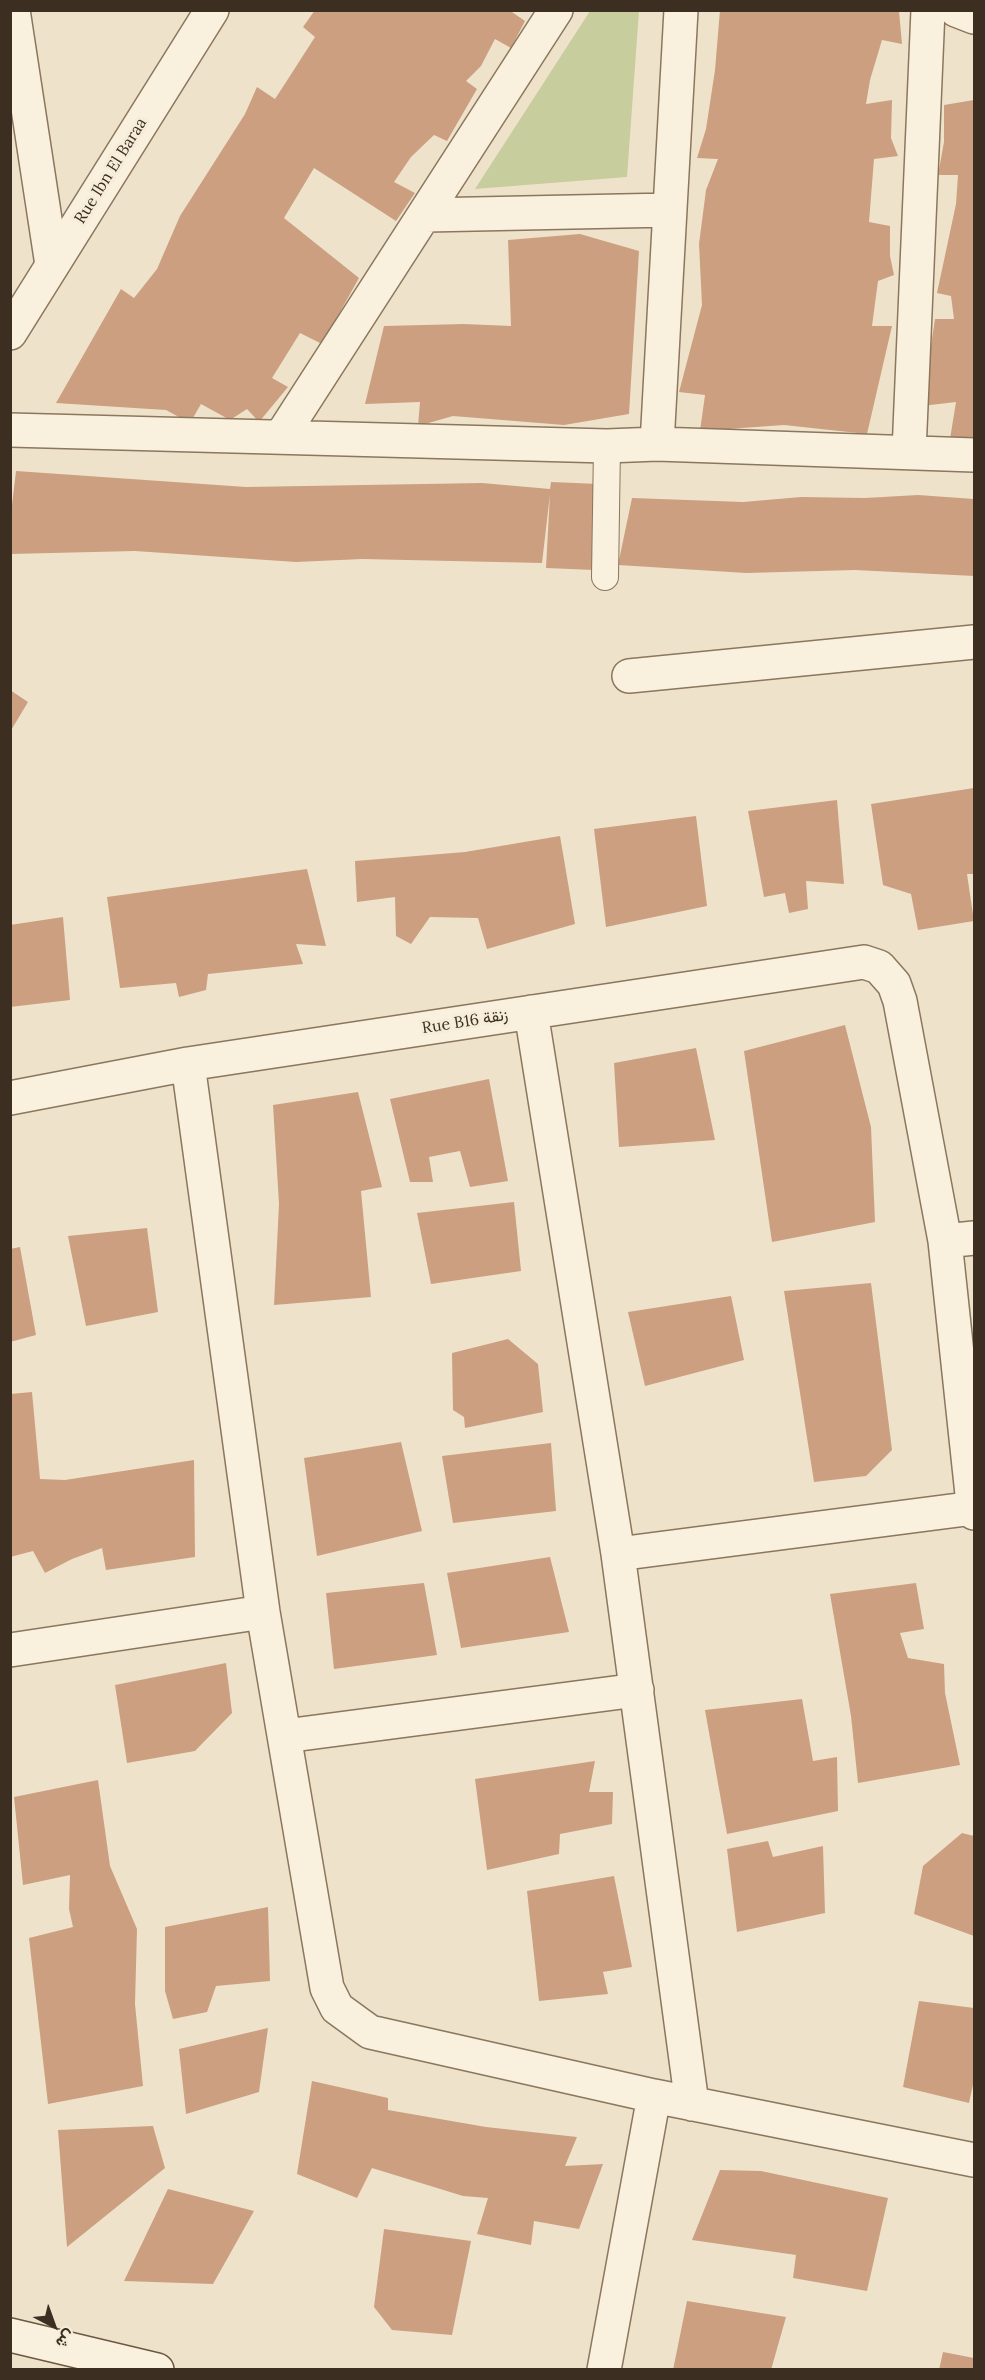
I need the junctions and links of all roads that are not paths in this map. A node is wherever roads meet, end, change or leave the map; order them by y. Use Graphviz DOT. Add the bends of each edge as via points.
graph roads {
  1 [pos="13,10"];
  2 [pos="212,10"];
  3 [pos="556,10"];
  4 [pos="681,10"];
  5 [pos="928,10"];
  6 [pos="956,10"];
  7 [pos="975,17"];
  8 [pos="670,210"];
  9 [pos="426,215"];
  10 [pos="52,265"];
  11 [pos="10,333"];
  12 [pos="10,430"];
  13 [pos="282,435"];
  14 [pos="657,444"];
  15 [pos="607,446"];
  16 [pos="909,452"];
  17 [pos="975,455"];
  18 [pos="605,577"];
  19 [pos="975,642"];
  20 [pos="629,676"];
  21 [pos="531,1012"];
  22 [pos="188,1064"];
  23 [pos="10,1098"];
  24 [pos="960,1239"];
  25 [pos="974,1510"];
  26 [pos="618,1554"];
  27 [pos="263,1612"];
  28 [pos="10,1650"];
  29 [pos="637,1690"];
  30 [pos="285,1736"];
  31 [pos="654,2096"];
  32 [pos="692,2104"];
  33 [pos="975,2160"];
  34 [pos="10,2335"];
  35 [pos="157,2370"];
  36 [pos="604,2370"];
  1 -- 10 [label="street"];
  2 -- 10 [label="street, Rue Ibn El Baraa"];
  3 -- 9 [label="street"];
  4 -- 8 [label="street"];
  5 -- 16 [label="street"];
  6 -- 7 [label="street"];
  8 -- 9 [label="street"];
  8 -- 14 [label="street"];
  9 -- 13 [label="street"];
  10 -- 11 [label="street, Rue Ibn El Baraa"];
  12 -- 13 [label="street"];
  13 -- 15 [label="street"];
  14 -- 15 [label="street"];
  14 -- 16 [label="street"];
  15 -- 18 [label="street"];
  16 -- 17 [label="street"];
  19 -- 20 [label="street"];
  21 -- 22 [label="street, Rue B16 زنقة"];
  21 -- 24 [label="street, Rue B16 زنقة" via="864,962 879,968 894,984 900,1001"];
  21 -- 26 [label="street"];
  22 -- 23 [label="street, Rue B16 زنقة"];
  22 -- 27 [label="street"];
  24 -- 25 [label="street, Rue B16 زنقة"];
  25 -- 26 [label="street"];
  26 -- 29 [label="street"];
  27 -- 28 [label="street"];
  27 -- 30 [label="street"];
  29 -- 30 [label="street"];
  29 -- 32 [label="street"];
  30 -- 31 [label="street" via="327,1988 337,2008 370,2032"];
  31 -- 32 [label="street"];
  31 -- 36 [label="street"];
  32 -- 33 [label="street"];
  34 -- 35 [label="street"];
}
